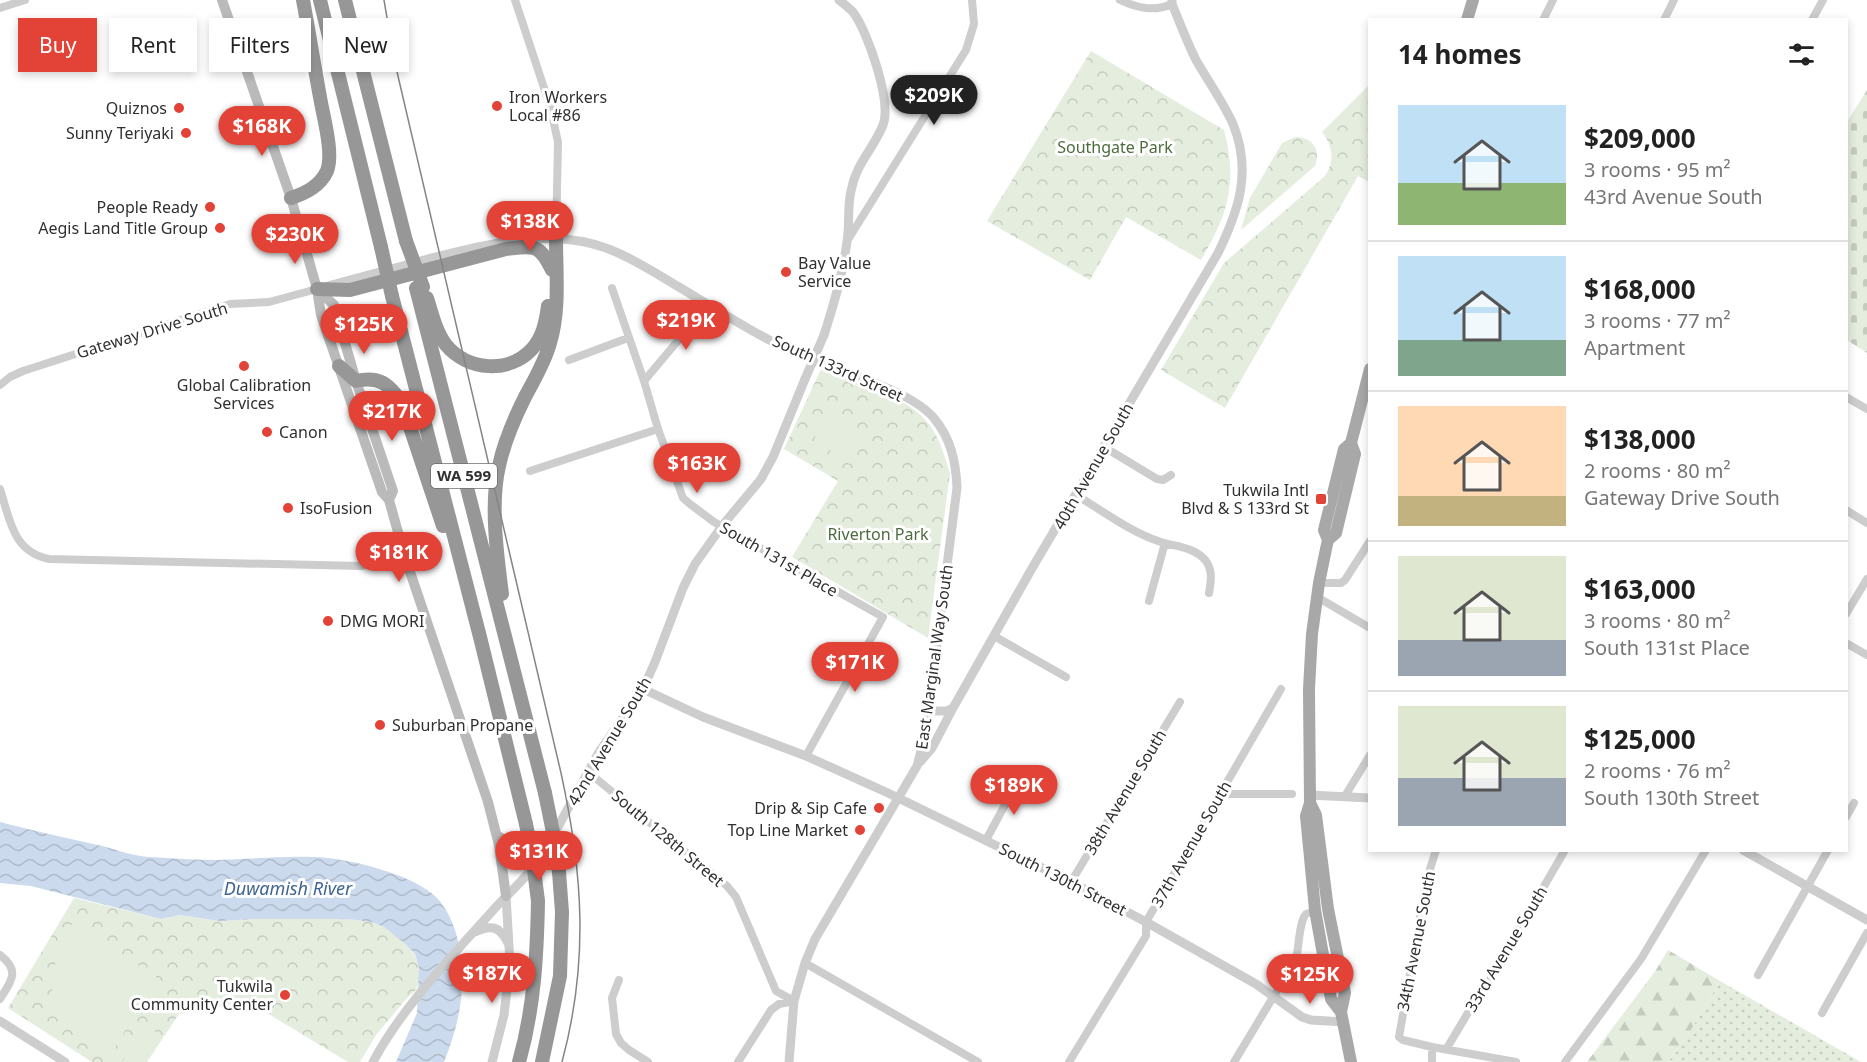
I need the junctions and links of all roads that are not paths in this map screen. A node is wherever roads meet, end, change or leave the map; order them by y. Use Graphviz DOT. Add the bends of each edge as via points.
graph roads {
  1 [pos="25,0"];
  2 [pos="222,0"];
  3 [pos="303,0"];
  4 [pos="320,0"];
  5 [pos="345,0"];
  6 [pos="355,0"];
  7 [pos="515,0"];
  8 [pos="839,0"];
  9 [pos="972,0"];
  10 [pos="1121,0"];
  11 [pos="1473,0"];
  12 [pos="1553,0"];
  13 [pos="1674,0"];
  14 [pos="1823,0"];
  15 [pos="1172,2"];
  16 [pos="0,8"];
  17 [pos="1468,18"];
  18 [pos="1544,18"];
  19 [pos="1665,18"];
  20 [pos="1813,18"];
  21 [pos="364,74"];
  22 [pos="291,198"];
  23 [pos="556,238"];
  24 [pos="848,239"];
  25 [pos="552,270"];
  26 [pos="419,287"];
  27 [pos="612,288"];
  28 [pos="317,289"];
  29 [pos="708,304"];
  30 [pos="628,338"];
  31 [pos="569,360"];
  32 [pos="339,366"];
  33 [pos="1368,377"];
  34 [pos="356,381"];
  35 [pos="644,381"];
  36 [pos="0,385"];
  37 [pos="1848,398"];
  38 [pos="1867,409"];
  39 [pos="658,429"];
  40 [pos="947,438"];
  41 [pos="1104,447"];
  42 [pos="530,471"];
  43 [pos="1171,475"];
  44 [pos="0,489"];
  45 [pos="1076,495"];
  46 [pos="389,500"];
  47 [pos="1848,511"];
  48 [pos="1867,523"];
  49 [pos="722,526"];
  50 [pos="1165,543"];
  51 [pos="1368,544"];
  52 [pos="405,557"];
  53 [pos="1867,579"];
  54 [pos="1319,583"];
  55 [pos="1209,593"];
  56 [pos="1317,597"];
  57 [pos="1149,601"];
  58 [pos="1848,611"];
  59 [pos="1368,627"];
  60 [pos="994,636"];
  61 [pos="480,637"];
  62 [pos="1848,644"];
  63 [pos="1867,655"];
  64 [pos="512,664"];
  65 [pos="1066,677"];
  66 [pos="643,689"];
  67 [pos="1281,689"];
  68 [pos="1180,702"];
  69 [pos="953,708"];
  70 [pos="928,711"];
  71 [pos="806,756"];
  72 [pos="1368,757"];
  73 [pos="916,766"];
  74 [pos="588,771"];
  75 [pos="1019,779"];
  76 [pos="1221,794"];
  77 [pos="1292,794"];
  78 [pos="1345,796"];
  79 [pos="898,798"];
  80 [pos="1368,798"];
  81 [pos="1310,799"];
  82 [pos="1854,803"];
  83 [pos="1848,814"];
  84 [pos="494,825"];
  85 [pos="986,840"];
  86 [pos="546,848"];
  87 [pos="1435,852"];
  88 [pos="1564,852"];
  89 [pos="1705,852"];
  90 [pos="1747,852"];
  91 [pos="1827,852"];
  92 [pos="1071,882"];
  93 [pos="1808,887"];
  94 [pos="506,896"];
  95 [pos="1315,909"];
  96 [pos="1867,920"];
  97 [pos="1146,921"];
  98 [pos="473,933"];
  99 [pos="1867,933"];
  100 [pos="510,949"];
  101 [pos="0,955"];
  102 [pos="805,963"];
  103 [pos="1758,975"];
  104 [pos="619,980"];
  105 [pos="1273,996"];
  106 [pos="0,999"];
  107 [pos="794,1002"];
  108 [pos="1822,1013"];
  109 [pos="1343,1017"];
  110 [pos="0,1021"];
  111 [pos="1432,1047"];
  112 [pos="1448,1048"];
  113 [pos="65,1062"];
  114 [pos="372,1062"];
  115 [pos="492,1062"];
  116 [pos="519,1062"];
  117 [pos="542,1062"];
  118 [pos="648,1062"];
  119 [pos="738,1062"];
  120 [pos="789,1062"];
  121 [pos="978,1062"];
  122 [pos="1069,1062"];
  123 [pos="1234,1062"];
  124 [pos="1351,1062"];
  125 [pos="1432,1062"];
  126 [pos="1516,1062"];
  127 [pos="1565,1062"];
  1 -- 16 [label="street"];
  2 -- 22 [label="main road"];
  3 -- 22 [label="highway" via="329,163 317,185"];
  4 -- 61 [label="highway, WA 599, bridge"];
  5 -- 21 [label="highway"];
  6 -- 21 [label="highway"];
  7 -- 23 [label="street" via="558,142"];
  8 -- 24 [label="street, 42nd Avenue South" via="853,13 867,41 879,75 885,113 883,125 853,180"];
  9 -- 24 [label="street" via="974,24 966,50"];
  10 -- 15 [label="street" via="1148,9 1164,8"];
  11 -- 17 [label="main road"];
  12 -- 18 [label="street"];
  13 -- 19 [label="street"];
  14 -- 20 [label="street"];
  15 -- 41 [label="street, 40th Avenue South" via="1196,58 1233,124 1243,173 1232,225 1218,253"];
  21 -- 26 [label="highway, bridge"];
  22 -- 28 [label="main road"];
  23 -- 25 [label="highway"];
  23 -- 28 [label="street, Gateway Drive South" via="512,240 478,247"];
  23 -- 29 [label="street, South 133rd Street" via="618,252"];
  23 -- 64 [label="highway" via="553,333 511,426 496,487 496,549"];
  24 -- 49 [label="street, 42nd Avenue South, bridge" via="836,300 824,335 773,457"];
  25 -- 26 [label="highway" via="540,337 518,360 498,366 472,363 446,345"];
  25 -- 28 [label="highway" via="538,248 527,246 350,290"];
  26 -- 64 [label="highway, WA 599"];
  27 -- 30 [label="street, South 131st Place"];
  28 -- 32 [label="main road" via="321,315"];
  28 -- 34 [label="main road" via="334,305"];
  28 -- 36 [label="street, Gateway Drive South" via="269,302 230,304 23,371"];
  29 -- 35 [label="street"];
  29 -- 40 [label="street, South 133rd Street" via="801,356 902,395 932,416"];
  30 -- 31 [label="street"];
  30 -- 35 [label="street, South 131st Place"];
  32 -- 34 [label="highway"];
  32 -- 46 [label="main road" via="382,492"];
  33 -- 54 [label="main road" via="1351,443 1355,454"];
  34 -- 46 [label="main road" via="393,490"];
  34 -- 61 [label="highway" via="381,381 402,403"];
  35 -- 39 [label="street, South 131st Place"];
  37 -- 38 [label="street"];
  39 -- 42 [label="street"];
  39 -- 49 [label="street, South 131st Place" via="683,498"];
  40 -- 70 [label="street, East Marginal Way South" via="955,460 957,488"];
  41 -- 43 [label="street" via="1157,479"];
  41 -- 45 [label="street, 40th Avenue South"];
  44 -- 52 [label="street" via="21,545 37,557 361,566"];
  45 -- 50 [label="street"];
  45 -- 60 [label="street, 40th Avenue South"];
  46 -- 52 [label="main road"];
  47 -- 48 [label="street"];
  49 -- 66 [label="street, 42nd Avenue South" via="683,588"];
  49 -- 71 [label="street, South 131st Place" via="883,617"];
  50 -- 55 [label="street" via="1191,550 1206,561 1211,578"];
  50 -- 57 [label="street"];
  51 -- 54 [label="street" via="1345,580"];
  52 -- 84 [label="main road"];
  53 -- 58 [label="street"];
  54 -- 56 [label="main road"];
  56 -- 59 [label="street"];
  56 -- 81 [label="main road" via="1309,689"];
  60 -- 65 [label="street"];
  60 -- 69 [label="street, 40th Avenue South"];
  61 -- 116 [label="highway, WA 599, bridge" via="526,824 538,901 534,987"];
  62 -- 63 [label="street"];
  64 -- 117 [label="highway, WA 599, bridge" via="545,793 559,872 560,976"];
  66 -- 71 [label="street, South 130th Street" via="703,717"];
  66 -- 74 [label="street, 42nd Avenue South"];
  67 -- 76 [label="street, 37th Avenue South"];
  68 -- 92 [label="street, 38th Avenue South"];
  69 -- 70 [label="street"];
  69 -- 73 [label="street, 40th Avenue South" via="932,748"];
  70 -- 73 [label="street, East Marginal Way South"];
  71 -- 79 [label="street, South 130th Street"];
  72 -- 78 [label="street"];
  73 -- 79 [label="street, East Marginal Way South"];
  74 -- 86 [label="street, 42nd Avenue South"];
  74 -- 107 [label="street, South 128th Street" via="727,886 776,991"];
  75 -- 85 [label="street"];
  76 -- 77 [label="street"];
  76 -- 97 [label="street, 37th Avenue South"];
  78 -- 80 [label="street"];
  78 -- 81 [label="street"];
  79 -- 85 [label="street, South 130th Street"];
  79 -- 102 [label="street, East Marginal Way South" via="814,939"];
  81 -- 95 [label="main road" via="1306,816"];
  81 -- 109 [label="main road" via="1316,815 1328,909 1345,993"];
  82 -- 83 [label="street"];
  84 -- 86 [label="main road" via="516,857 528,860"];
  84 -- 94 [label="main road"];
  85 -- 92 [label="street, South 130th Street"];
  86 -- 94 [label="street, 42nd Avenue South" via="526,877"];
  87 -- 111 [label="street, 34th Avenue South" via="1426,882 1398,1032 1403,1040"];
  88 -- 112 [label="street, 33rd Avenue South"];
  89 -- 127 [label="street" via="1641,959"];
  90 -- 93 [label="street"];
  91 -- 93 [label="street"];
  92 -- 97 [label="street, South 130th Street"];
  93 -- 96 [label="street"];
  93 -- 103 [label="street"];
  94 -- 98 [label="street, 42nd Avenue South"];
  94 -- 100 [label="street"];
  95 -- 105 [label="street" via="1302,922 1296,959"];
  95 -- 109 [label="main road" via="1332,999"];
  97 -- 105 [label="street, South 130th Street"];
  97 -- 122 [label="street, 37th Avenue South" via="1146,936"];
  98 -- 100 [label="street" via="485,927 496,929"];
  98 -- 114 [label="street, 42nd Avenue South" via="406,1011"];
  99 -- 108 [label="street"];
  100 -- 115 [label="street" via="504,1015"];
  101 -- 106 [label="street" via="12,968 12,977"];
  102 -- 107 [label="street, East Marginal Way South"];
  102 -- 121 [label="street"];
  104 -- 118 [label="street" via="612,998 616,1034 629,1050"];
  105 -- 109 [label="street, South 130th Street" via="1311,1020"];
  105 -- 123 [label="street"];
  107 -- 119 [label="street" via="779,1004 771,1010"];
  107 -- 120 [label="street, East Marginal Way South"];
  109 -- 124 [label="main road"];
  110 -- 113 [label="street"];
  111 -- 112 [label="street"];
  111 -- 125 [label="street"];
  112 -- 126 [label="street"];
}
